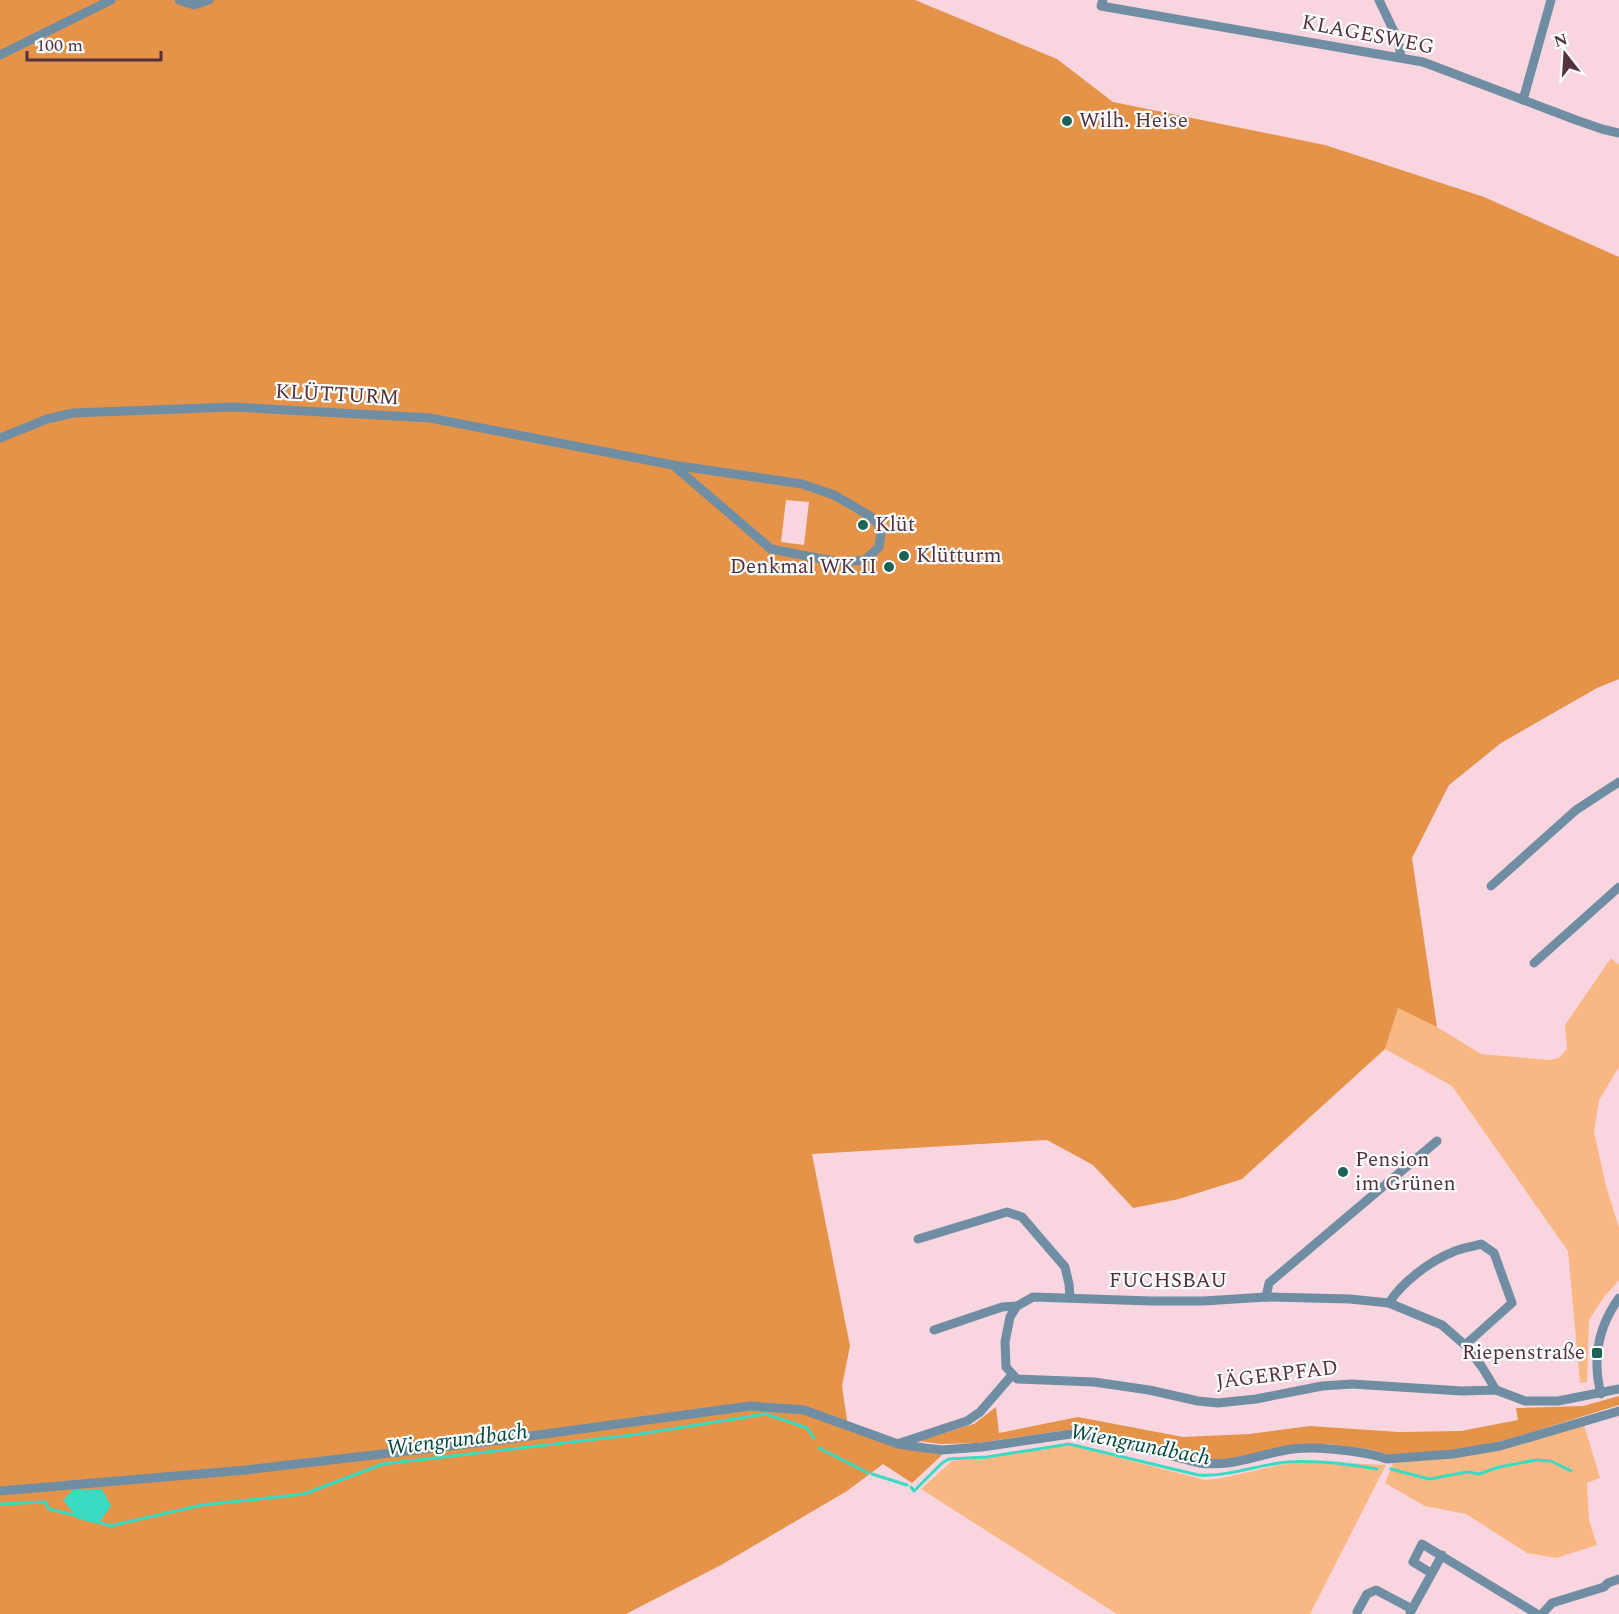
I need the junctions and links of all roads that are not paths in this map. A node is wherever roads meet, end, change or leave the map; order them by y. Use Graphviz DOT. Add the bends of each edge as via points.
graph roads {
  1 [pos="111,0"];
  2 [pos="179,0"];
  3 [pos="208,0"];
  4 [pos="1379,0"];
  5 [pos="1551,0"];
  6 [pos="1102,3"];
  7 [pos="0,55"];
  8 [pos="1401,57"];
  9 [pos="1523,100"];
  10 [pos="1619,133"];
  11 [pos="0,438"];
  12 [pos="673,465"];
  13 [pos="1619,782"];
  14 [pos="1491,886"];
  15 [pos="1619,888"];
  16 [pos="1534,963"];
  17 [pos="1437,1141"];
  18 [pos="918,1239"];
  19 [pos="1070,1297"];
  20 [pos="1266,1297"];
  21 [pos="1619,1298"];
  22 [pos="1389,1303"];
  23 [pos="1017,1306"];
  24 [pos="934,1330"];
  25 [pos="1466,1345"];
  26 [pos="1012,1375"];
  27 [pos="1619,1389"];
  28 [pos="1496,1390"];
  29 [pos="1600,1394"];
  30 [pos="1619,1411"];
  31 [pos="898,1444"];
  32 [pos="0,1491"];
  33 [pos="1442,1555"];
  34 [pos="1431,1573"];
  35 [pos="1619,1580"];
  36 [pos="1357,1612"];
  37 [pos="1411,1612"];
  38 [pos="1539,1614"];
  1 -- 7 [label="street"];
  2 -- 3 [label="street" via="194,5"];
  4 -- 8 [label="street" via="1398,40"];
  5 -- 9 [label="street"];
  6 -- 8 [label="street, KLAGESWEG"];
  8 -- 9 [label="street, KLAGESWEG"];
  9 -- 10 [label="street, KLAGESWEG"];
  11 -- 12 [label="street, KLÜTTURM" via="73,413 232,407 430,418"];
  12 -- 12 [label="street, KLÜTTURM" via="771,549 838,562 865,560 879,547 878,525 834,495 802,484"];
  13 -- 14 [label="street" via="1576,810"];
  15 -- 16 [label="street"];
  17 -- 20 [label="street" via="1269,1283"];
  18 -- 19 [label="street" via="1007,1212 1022,1217 1065,1267"];
  19 -- 20 [label="street, FUCHSBAU" via="1203,1301"];
  19 -- 23 [label="street, FUCHSBAU" via="1033,1298"];
  20 -- 22 [label="street, FUCHSBAU"];
  21 -- 29 [label="street" via="1599,1334 1596,1353"];
  22 -- 25 [label="street, FUCHSBAU" via="1442,1325"];
  22 -- 25 [label="street" via="1397,1289 1425,1268 1452,1252 1481,1244 1494,1252 1512,1303"];
  23 -- 24 [label="street, FUCHSBAU" via="1002,1307"];
  23 -- 26 [label="street" via="1010,1317 1005,1342 1006,1367"];
  25 -- 28 [label="street, FUCHSBAU"];
  26 -- 28 [label="street, JÄGERPFAD" via="1026,1381 1094,1382 1218,1403 1352,1384"];
  26 -- 31 [label="street" via="967,1421"];
  27 -- 29 [label="street, JÄGERPFAD"];
  28 -- 29 [label="street, JÄGERPFAD" via="1525,1401 1558,1401"];
  30 -- 31 [label="street" via="1500,1446 1386,1459 1304,1448 1215,1465 1071,1434 942,1450"];
  31 -- 32 [label="street" via="804,1410 750,1407 246,1470"];
  33 -- 34 [label="street"];
  33 -- 34 [label="street" via="1422,1544 1413,1562"];
  33 -- 38 [label="street"];
  34 -- 37 [label="street"];
  35 -- 38 [label="street" via="1552,1603"];
  36 -- 37 [label="street" via="1366,1594 1376,1590"];
}
